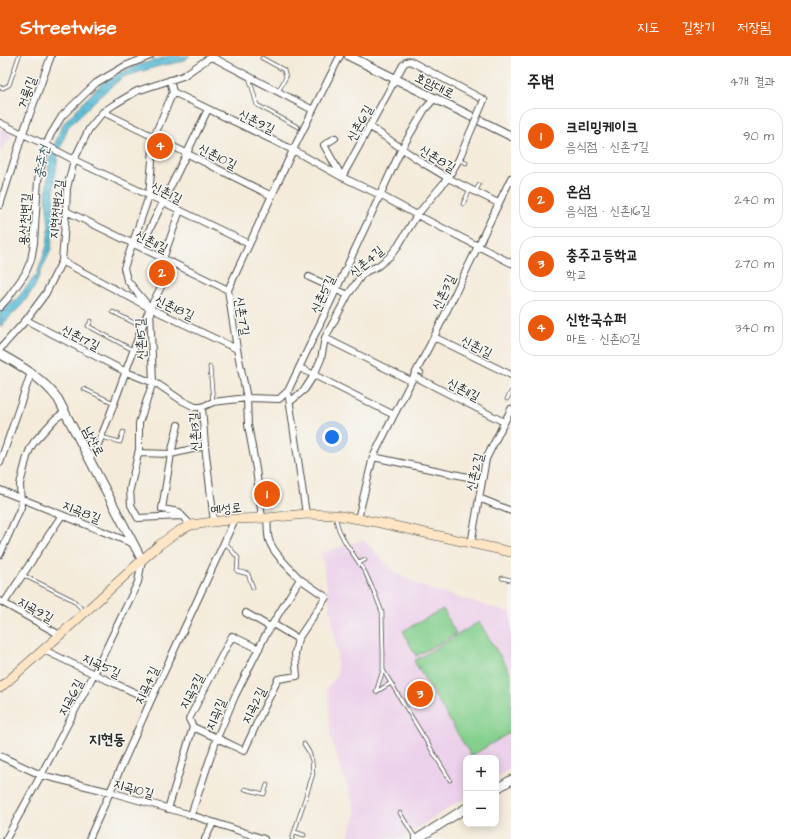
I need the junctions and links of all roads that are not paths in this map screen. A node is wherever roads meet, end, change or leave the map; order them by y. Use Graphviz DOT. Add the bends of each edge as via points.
graph roads {
  1 [pos="19,56"];
  2 [pos="51,56"];
  3 [pos="150,56"];
  4 [pos="212,56"];
  5 [pos="340,56"];
  6 [pos="349,56"];
  7 [pos="262,58"];
  8 [pos="249,76"];
  9 [pos="395,79"];
  10 [pos="170,80"];
  11 [pos="0,87"];
  12 [pos="173,92"];
  13 [pos="278,92"];
  14 [pos="435,98"];
  15 [pos="484,100"];
  16 [pos="208,109"];
  17 [pos="313,110"];
  18 [pos="103,112"];
  19 [pos="0,123"];
  20 [pos="369,126"];
  21 [pos="298,127"];
  22 [pos="23,134"];
  23 [pos="511,136"];
  24 [pos="154,137"];
  25 [pos="335,138"];
  26 [pos="46,145"];
  27 [pos="402,148"];
  28 [pos="293,150"];
  29 [pos="187,153"];
  30 [pos="459,159"];
  31 [pos="74,160"];
  32 [pos="466,164"];
  33 [pos="342,177"];
  34 [pos="448,178"];
  35 [pos="511,178"];
  36 [pos="479,185"];
  37 [pos="473,190"];
  38 [pos="380,195"];
  39 [pos="150,196"];
  40 [pos="272,196"];
  41 [pos="163,202"];
  42 [pos="498,203"];
  43 [pos="463,204"];
  44 [pos="0,205"];
  45 [pos="180,210"];
  46 [pos="66,211"];
  47 [pos="417,215"];
  48 [pos="133,243"];
  49 [pos="249,244"];
  50 [pos="477,246"];
  51 [pos="141,247"];
  52 [pos="163,259"];
  53 [pos="62,261"];
  54 [pos="172,264"];
  55 [pos="511,264"];
  56 [pos="309,277"];
  57 [pos="228,290"];
  58 [pos="336,290"];
  59 [pos="348,296"];
  60 [pos="0,307"];
  61 [pos="150,308"];
  62 [pos="113,312"];
  63 [pos="26,320"];
  64 [pos="91,321"];
  65 [pos="142,327"];
  66 [pos="434,337"];
  67 [pos="325,338"];
  68 [pos="0,349"];
  69 [pos="237,349"];
  70 [pos="133,350"];
  71 [pos="0,354"];
  72 [pos="210,368"];
  73 [pos="300,368"];
  74 [pos="126,372"];
  75 [pos="31,373"];
  76 [pos="314,375"];
  77 [pos="511,375"];
  78 [pos="412,378"];
  79 [pos="152,382"];
  80 [pos="84,389"];
  81 [pos="288,391"];
  82 [pos="511,392"];
  83 [pos="247,398"];
  84 [pos="507,400"];
  85 [pos="213,402"];
  86 [pos="290,402"];
  87 [pos="114,403"];
  88 [pos="202,407"];
  89 [pos="511,409"];
  90 [pos="65,412"];
  91 [pos="394,415"];
  92 [pos="504,422"];
  93 [pos="178,425"];
  94 [pos="123,432"];
  95 [pos="101,437"];
  96 [pos="205,446"];
  97 [pos="138,452"];
  98 [pos="172,454"];
  99 [pos="373,457"];
  100 [pos="89,458"];
  101 [pos="0,463"];
  102 [pos="482,480"];
  103 [pos="0,490"];
  104 [pos="479,498"];
  105 [pos="21,499"];
  106 [pos="511,511"];
  107 [pos="306,514"];
  108 [pos="62,515"];
  109 [pos="335,515"];
  110 [pos="182,516"];
  111 [pos="264,518"];
  112 [pos="235,519"];
  113 [pos="358,519"];
  114 [pos="214,522"];
  115 [pos="191,525"];
  116 [pos="224,541"];
  117 [pos="134,544"];
  118 [pos="470,544"];
  119 [pos="511,552"];
  120 [pos="0,554"];
  121 [pos="142,560"];
  122 [pos="365,560"];
  123 [pos="359,563"];
  124 [pos="23,575"];
  125 [pos="502,578"];
  126 [pos="300,579"];
  127 [pos="511,580"];
  128 [pos="253,588"];
  129 [pos="2,602"];
  130 [pos="85,612"];
  131 [pos="246,613"];
  132 [pos="272,625"];
  133 [pos="60,635"];
  134 [pos="298,639"];
  135 [pos="258,649"];
  136 [pos="44,650"];
  137 [pos="383,670"];
  138 [pos="94,674"];
  139 [pos="391,683"];
  140 [pos="0,688"];
  141 [pos="151,700"];
  142 [pos="193,727"];
  143 [pos="217,738"];
  144 [pos="304,744"];
  145 [pos="0,756"];
  146 [pos="41,775"];
  147 [pos="450,780"];
  148 [pos="511,780"];
  149 [pos="267,785"];
  150 [pos="499,787"];
  151 [pos="245,789"];
  152 [pos="110,792"];
  153 [pos="168,809"];
  154 [pos="463,810"];
  155 [pos="400,813"];
  156 [pos="191,815"];
  157 [pos="212,823"];
  158 [pos="295,832"];
  159 [pos="304,835"];
  160 [pos="6,839"];
  161 [pos="89,839"];
  162 [pos="205,839"];
  163 [pos="264,839"];
  164 [pos="292,839"];
  165 [pos="417,839"];
  1 -- 11 [label="lane" via="9,85"];
  2 -- 22 [label="street, 거룡1길"];
  3 -- 26 [label="street, 용산천변길" via="125,66 96,83 62,116"];
  4 -- 8 [label="street"];
  4 -- 10 [label="street, 지현천변2길" via="183,76"];
  5 -- 17 [label="street, 신촌7길"];
  6 -- 9 [label="street, 호암대로"];
  7 -- 13 [label="lane" via="284,70 286,77"];
  8 -- 13 [label="street"];
  8 -- 21 [label="lane" via="257,105"];
  9 -- 14 [label="street, 호암대로"];
  9 -- 15 [label="street, 신촌6길" via="403,65 410,61"];
  9 -- 20 [label="street, 신촌6길"];
  10 -- 12 [label="street"];
  10 -- 18 [label="street, 지현천변2길" via="137,91"];
  12 -- 16 [label="street, 신촌9길"];
  12 -- 24 [label="street, 신촌15길"];
  13 -- 17 [label="street"];
  14 -- 23 [label="street, 호암대로"];
  14 -- 27 [label="street, 신촌5길" via="425,109"];
  15 -- 30 [label="street, 신촌4길, bridge"];
  16 -- 28 [label="street, 신촌9길"];
  16 -- 29 [label="street"];
  17 -- 28 [label="street, 신촌7길"];
  18 -- 24 [label="street, 신촌10길"];
  18 -- 31 [label="street, 지현천변2길" via="89,129"];
  19 -- 22 [label="street, 신촌1길"];
  20 -- 27 [label="street, 신촌8길"];
  20 -- 33 [label="street, 신촌6길"];
  22 -- 26 [label="street, 신촌1길"];
  22 -- 44 [label="street, 거룡1길"];
  24 -- 29 [label="street, 신촌10길"];
  24 -- 39 [label="street, 신촌15길"];
  25 -- 33 [label="street" via="324,145"];
  26 -- 31 [label="street, 신촌1길"];
  26 -- 60 [label="street, 용산천변길" via="38,180 31,260 25,274"];
  27 -- 34 [label="street, 신촌8길"];
  27 -- 38 [label="street, 신촌5길"];
  28 -- 33 [label="street, 신촌9길"];
  28 -- 40 [label="street, 신촌7길"];
  29 -- 40 [label="street, 신촌10길"];
  29 -- 41 [label="street"];
  30 -- 32 [label="lane"];
  30 -- 34 [label="street, 신촌4길"];
  31 -- 39 [label="street, 신촌1길"];
  31 -- 46 [label="street, 지현천변2길" via="66,188"];
  33 -- 38 [label="street, 신촌9길"];
  34 -- 37 [label="street, 신촌8길"];
  34 -- 47 [label="street, 신촌4길"];
  35 -- 42 [label="street, 신촌3길"];
  36 -- 37 [label="lane"];
  37 -- 42 [label="street, 신촌8길"];
  37 -- 43 [label="lane"];
  38 -- 47 [label="street, 신촌9길"];
  38 -- 58 [label="street, 신촌5길"];
  39 -- 41 [label="street, 신촌1길"];
  39 -- 48 [label="street, 신촌15길"];
  40 -- 49 [label="street, 신촌7길"];
  41 -- 45 [label="street, 신촌1길"];
  41 -- 51 [label="street"];
  42 -- 50 [label="street, 신촌3길"];
  45 -- 49 [label="street, 신촌1길"];
  45 -- 52 [label="street"];
  46 -- 48 [label="street, 신촌11길"];
  46 -- 53 [label="street, 지현천변2길"];
  47 -- 50 [label="street, 신촌9길"];
  47 -- 59 [label="street, 신촌4길" via="389,258 361,276"];
  48 -- 51 [label="street, 신촌11길"];
  48 -- 61 [label="street, 신촌15길" via="124,268 127,280"];
  49 -- 57 [label="street, 신촌7길"];
  50 -- 55 [label="street, 신촌9길"];
  50 -- 66 [label="street, 신촌3길"];
  51 -- 52 [label="street, 신촌11길"];
  52 -- 54 [label="street, 신촌11길"];
  53 -- 61 [label="street, 신촌18길"];
  53 -- 63 [label="street, 지현천변2길" via="46,293"];
  54 -- 57 [label="street, 신촌11길"];
  54 -- 61 [label="street"];
  56 -- 58 [label="street"];
  57 -- 69 [label="street, 신촌7길"];
  58 -- 59 [label="street"];
  58 -- 73 [label="street, 신촌5길"];
  59 -- 67 [label="street, 신촌4길"];
  61 -- 65 [label="street"];
  61 -- 69 [label="street, 신촌18길"];
  61 -- 79 [label="street, 신촌15길"];
  62 -- 65 [label="lane"];
  63 -- 68 [label="street, 지현천변2길"];
  63 -- 74 [label="street, 신촌17길"];
  64 -- 70 [label="lane" via="88,326"];
  65 -- 70 [label="street"];
  66 -- 77 [label="street, 신촌1길"];
  66 -- 78 [label="street, 신촌3길" via="420,371"];
  67 -- 76 [label="street, 신촌4길" via="321,359"];
  67 -- 78 [label="street, 신촌11길"];
  69 -- 83 [label="street, 신촌7길"];
  70 -- 74 [label="street"];
  71 -- 75 [label="street, 남산로"];
  72 -- 85 [label="lane"];
  73 -- 76 [label="street"];
  73 -- 81 [label="street, 신촌5길"];
  74 -- 79 [label="street, 신촌17길"];
  74 -- 87 [label="street"];
  75 -- 90 [label="street, 남산로" via="52,391"];
  75 -- 101 [label="street"];
  76 -- 86 [label="street, 신촌4길" via="305,389"];
  76 -- 91 [label="street"];
  78 -- 91 [label="street, 신촌3길"];
  78 -- 92 [label="street, 신촌11길"];
  79 -- 88 [label="street, 신촌17길" via="195,407"];
  79 -- 97 [label="street, 신촌15길" via="139,423"];
  80 -- 87 [label="lane"];
  81 -- 83 [label="street, 신촌13길" via="279,399"];
  81 -- 86 [label="street"];
  82 -- 84 [label="lane"];
  83 -- 85 [label="street, 신촌13길"];
  83 -- 111 [label="street, 신촌7길" via="248,425"];
  85 -- 88 [label="street, 신촌13길"];
  86 -- 107 [label="street"];
  87 -- 95 [label="street"];
  88 -- 96 [label="street, 신촌13길"];
  89 -- 92 [label="street, 신촌2길"];
  90 -- 100 [label="street, 남산로"];
  90 -- 105 [label="street" via="55,419 30,449 20,484"];
  91 -- 99 [label="street, 신촌3길"];
  92 -- 102 [label="street, 신촌2길" via="486,459"];
  93 -- 98 [label="street"];
  94 -- 95 [label="lane" via="120,442"];
  95 -- 100 [label="street"];
  96 -- 98 [label="street"];
  96 -- 114 [label="street, 신촌13길"];
  97 -- 98 [label="street"];
  97 -- 110 [label="street, 신촌15길" via="130,489 131,505 138,518"];
  98 -- 110 [label="street" via="162,509 179,512"];
  99 -- 102 [label="street"];
  99 -- 113 [label="street, 신촌3길"];
  100 -- 117 [label="street, 남산로"];
  102 -- 104 [label="street, 신촌2길"];
  103 -- 105 [label="street, 지곡8길"];
  104 -- 106 [label="street"];
  104 -- 118 [label="street, 신촌2길"];
  105 -- 108 [label="street, 지곡8길"];
  105 -- 120 [label="street" via="21,507"];
  107 -- 109 [label="main road, 예성로"];
  107 -- 111 [label="main road, 예성로"];
  108 -- 117 [label="street, 지곡8길"];
  108 -- 124 [label="street"];
  109 -- 113 [label="main road, 예성로"];
  109 -- 123 [label="lane" via="339,530"];
  110 -- 115 [label="street"];
  111 -- 112 [label="main road, 예성로"];
  111 -- 126 [label="street" via="269,540"];
  112 -- 114 [label="main road, 예성로"];
  112 -- 116 [label="street, 지곡4길"];
  113 -- 118 [label="main road, 예성로"];
  114 -- 115 [label="main road, 예성로"];
  115 -- 121 [label="main road, 예성로" via="177,532"];
  116 -- 128 [label="lane" via="238,558 237,571 248,574"];
  116 -- 141 [label="street, 지곡4길"];
  117 -- 121 [label="street, 남산로"];
  118 -- 119 [label="main road, 예성로"];
  121 -- 130 [label="main road, 예성로"];
  121 -- 138 [label="street, 지곡6길" via="138,582"];
  122 -- 123 [label="lane"];
  123 -- 137 [label="lane" via="382,612"];
  124 -- 129 [label="street"];
  124 -- 130 [label="lane" via="73,600"];
  125 -- 127 [label="lane"];
  126 -- 132 [label="street, 지곡1길"];
  126 -- 134 [label="street, 지곡2길" via="326,597"];
  129 -- 133 [label="street, 지곡9길"];
  130 -- 133 [label="main road, 예성로"];
  131 -- 132 [label="street"];
  132 -- 134 [label="street"];
  132 -- 135 [label="street, 지곡1길"];
  133 -- 136 [label="main road, 예성로"];
  134 -- 143 [label="street, 지곡2길" via="295,653 297,676 278,680 244,751"];
  135 -- 142 [label="street, 지곡3길" via="232,636 189,719"];
  135 -- 143 [label="street, 지곡1길"];
  136 -- 138 [label="street, 지곡5길"];
  136 -- 140 [label="main road, 예성로"];
  137 -- 139 [label="lane"];
  137 -- 139 [label="lane" via="376,692"];
  138 -- 141 [label="street, 지곡5길"];
  138 -- 146 [label="street, 지곡6길"];
  139 -- 147 [label="lane"];
  141 -- 152 [label="street, 지곡4길"];
  142 -- 143 [label="street"];
  142 -- 153 [label="street, 지곡3길"];
  143 -- 156 [label="street, 지곡1길"];
  144 -- 158 [label="lane" via="312,761 313,774"];
  145 -- 146 [label="street, 지곡10길"];
  146 -- 152 [label="street, 지곡10길"];
  146 -- 160 [label="street, 지곡6길"];
  148 -- 150 [label="street"];
  149 -- 151 [label="lane" via="264,794"];
  152 -- 153 [label="street, 지곡10길"];
  152 -- 161 [label="street, 지곡4길"];
  153 -- 156 [label="street, 지곡10길"];
  154 -- 165 [label="street"];
  155 -- 165 [label="lane"];
  156 -- 157 [label="street, 지곡10길"];
  157 -- 162 [label="street"];
  157 -- 163 [label="street, 지곡10길"];
  158 -- 159 [label="lane"];
  158 -- 164 [label="lane"];
}
